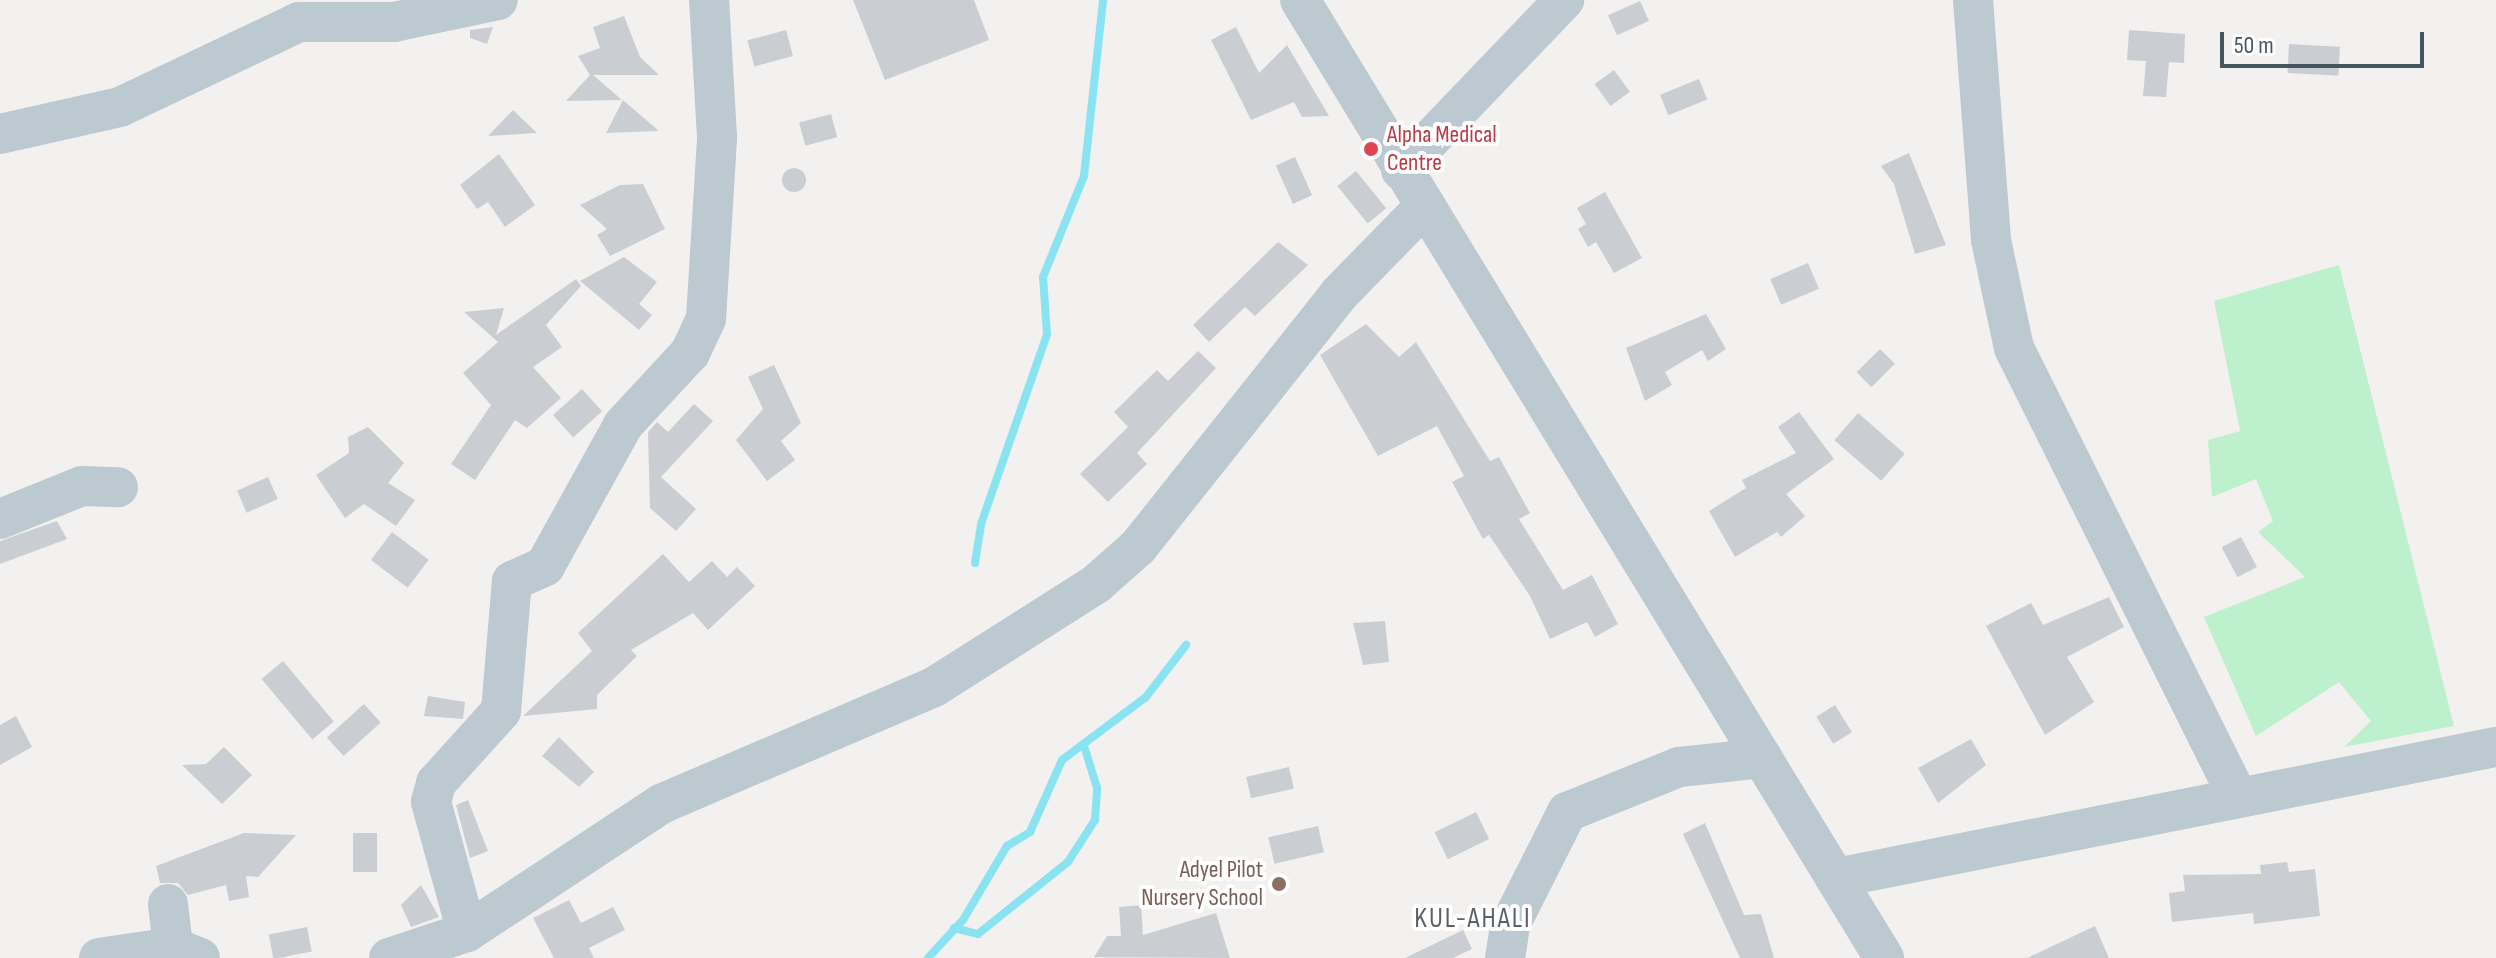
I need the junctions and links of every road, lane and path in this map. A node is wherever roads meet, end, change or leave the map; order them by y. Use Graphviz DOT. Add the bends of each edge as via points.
graph roads {
  1 [pos="498,0"];
  2 [pos="709,0"];
  3 [pos="1300,0"];
  4 [pos="1564,0"];
  5 [pos="1973,0"];
  6 [pos="0,134"];
  7 [pos="1401,170"];
  8 [pos="1425,206"];
  9 [pos="118,487"];
  10 [pos="0,519"];
  11 [pos="2496,747"];
  12 [pos="1763,758"];
  13 [pos="2236,794"];
  14 [pos="1841,877"];
  15 [pos="168,904"];
  16 [pos="467,932"];
  17 [pos="187,952"];
  18 [pos="99,958"];
  19 [pos="389,958"];
  20 [pos="1505,958"];
  21 [pos="1884,958"];
  1 -- 6 [label="street" via="394,22 299,22 120,107"];
  2 -- 16 [label="street" via="717,137 706,319 690,353 623,425 545,566 512,581 501,711 436,783 431,802"];
  3 -- 7 [label="street"];
  4 -- 7 [label="street"];
  5 -- 13 [label="street" via="1991,240 2014,348"];
  7 -- 8 [label="street"];
  8 -- 12 [label="street"];
  8 -- 16 [label="street" via="1340,293 1138,547 1095,585 934,687 661,804"];
  9 -- 10 [label="street" via="70,489"];
  11 -- 13 [label="street"];
  12 -- 14 [label="street"];
  12 -- 20 [label="street" via="1679,767 1567,812 1510,925"];
  13 -- 14 [label="street"];
  14 -- 21 [label="street"];
  15 -- 17 [label="street"];
  16 -- 19 [label="street"];
  17 -- 18 [label="street"];
}
